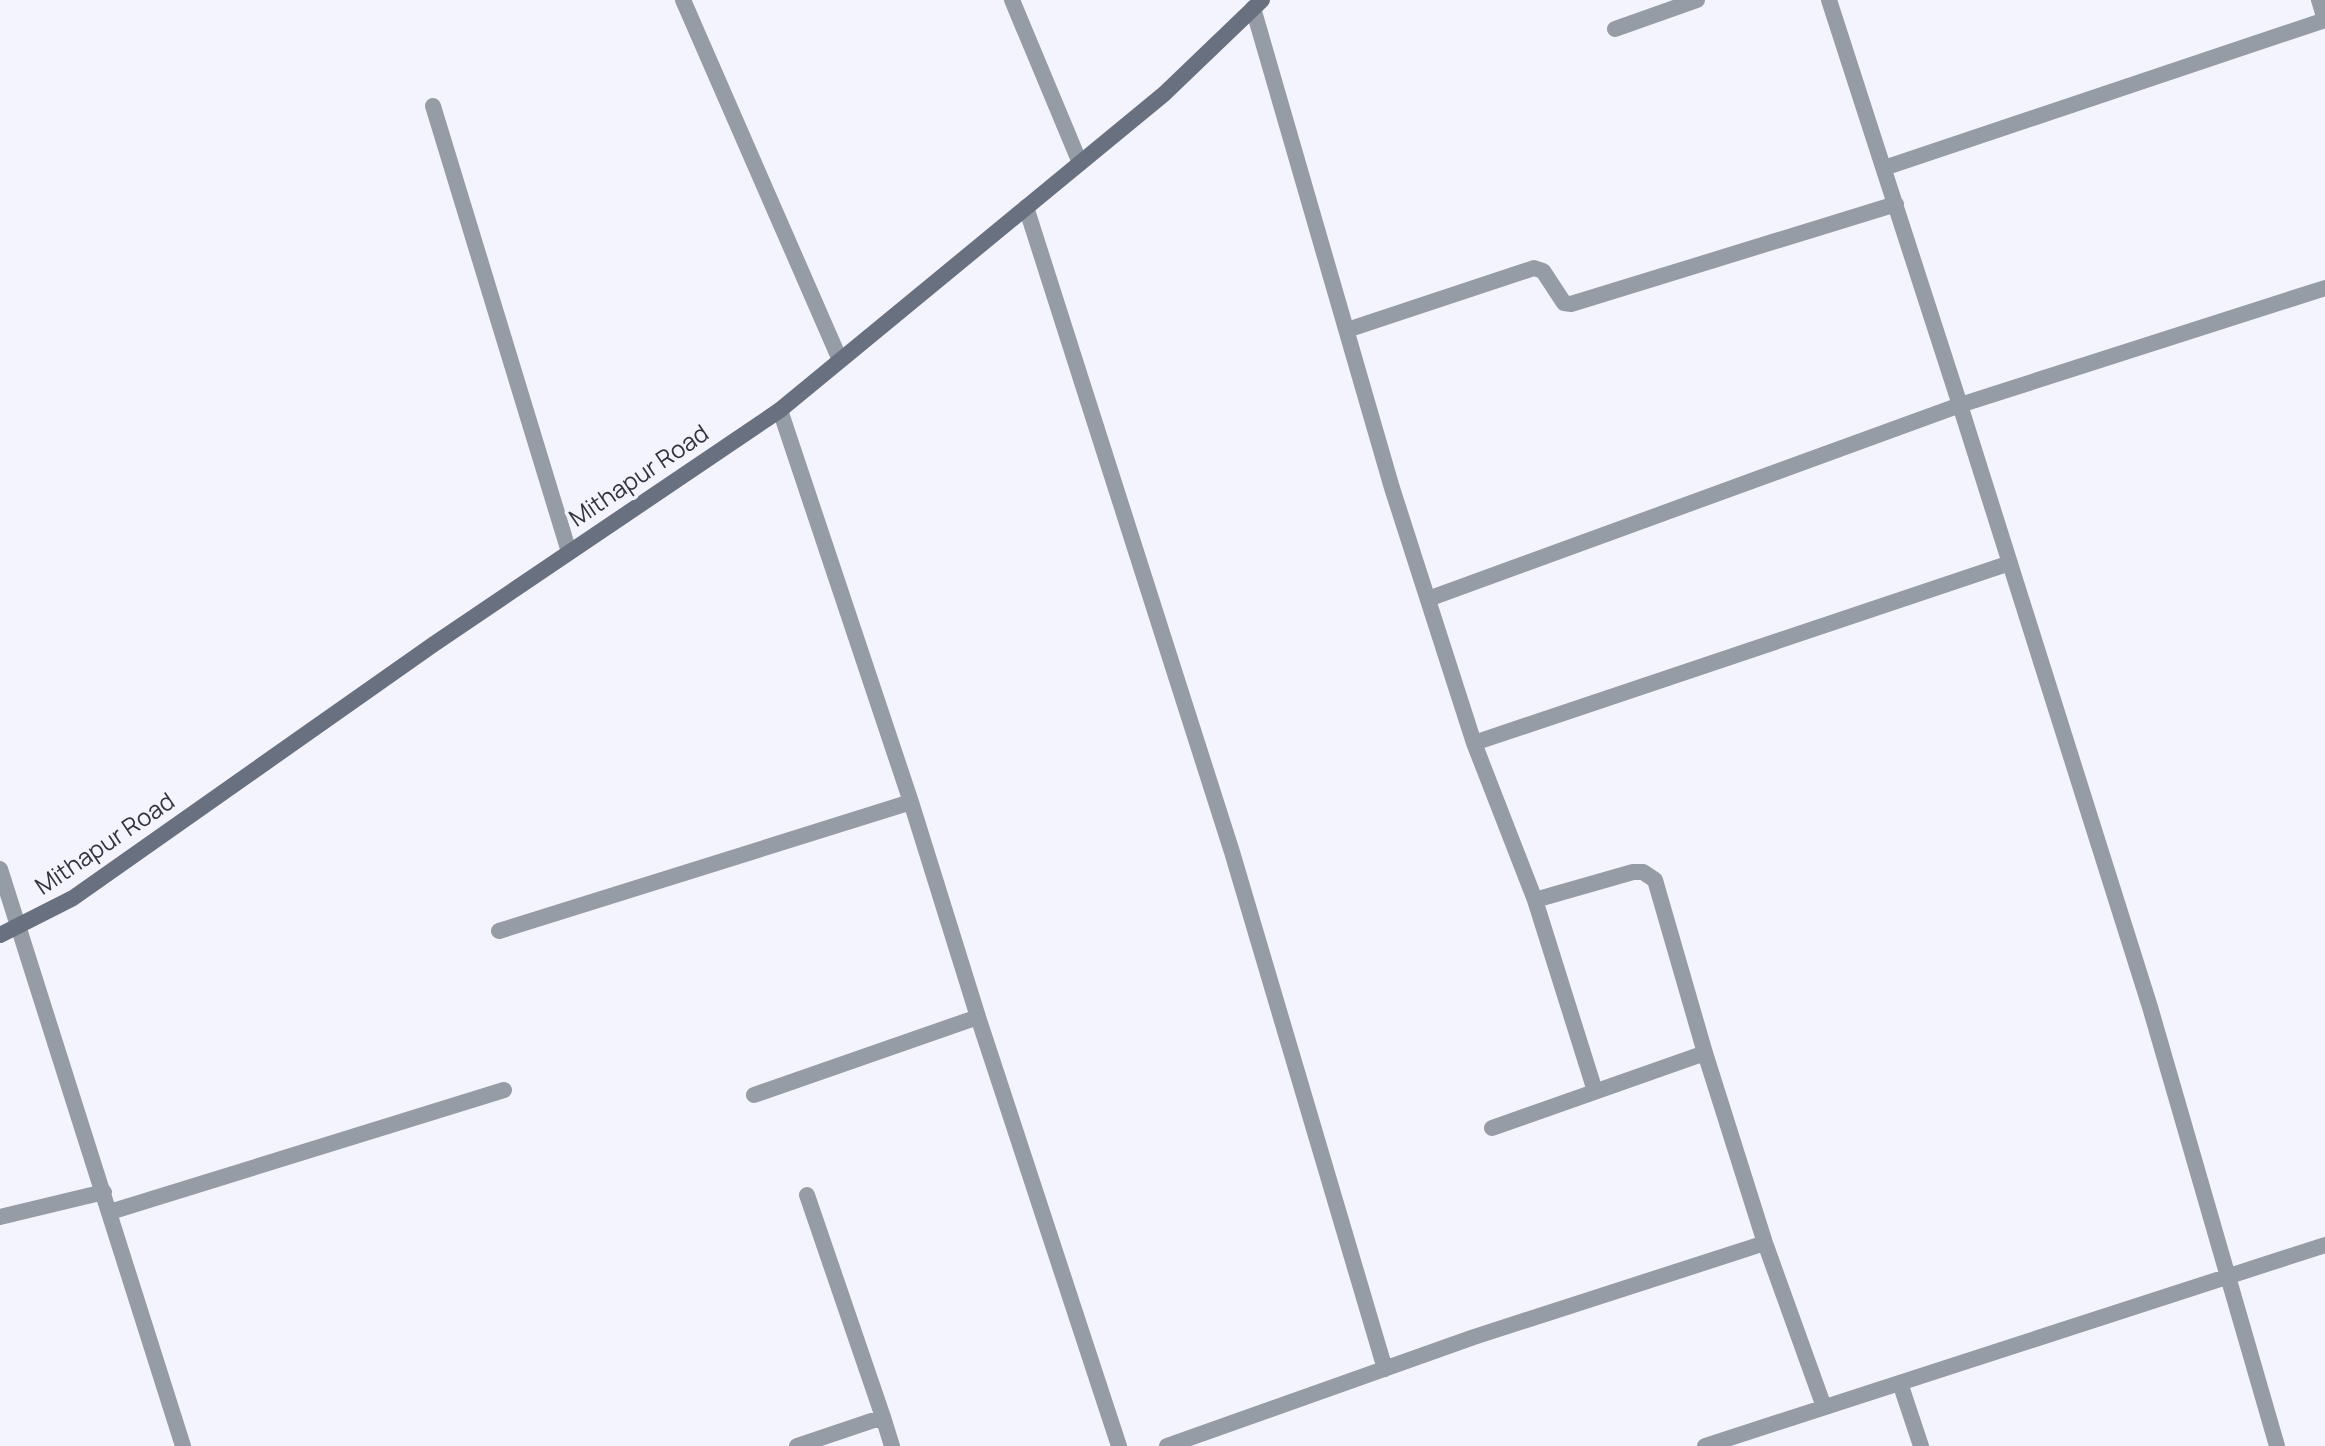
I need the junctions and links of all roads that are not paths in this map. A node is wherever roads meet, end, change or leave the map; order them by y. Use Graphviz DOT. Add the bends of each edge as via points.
graph roads {
  1 [pos="683,0"];
  2 [pos="1012,0"];
  3 [pos="1697,0"];
  4 [pos="1829,0"];
  5 [pos="2319,0"];
  6 [pos="1257,4"];
  7 [pos="1615,29"];
  8 [pos="433,106"];
  9 [pos="1080,163"];
  10 [pos="1884,168"];
  11 [pos="1896,204"];
  12 [pos="1026,207"];
  13 [pos="2325,288"];
  14 [pos="1347,330"];
  15 [pos="840,360"];
  16 [pos="1960,405"];
  17 [pos="780,410"];
  18 [pos="569,552"];
  19 [pos="2010,563"];
  20 [pos="1428,599"];
  21 [pos="1474,743"];
  22 [pos="911,802"];
  23 [pos="0,869"];
  24 [pos="1535,900"];
  25 [pos="18,928"];
  26 [pos="499,931"];
  27 [pos="0,935"];
  28 [pos="978,1017"];
  29 [pos="1705,1053"];
  30 [pos="504,1090"];
  31 [pos="1595,1091"];
  32 [pos="754,1095"];
  33 [pos="1492,1128"];
  34 [pos="104,1192"];
  35 [pos="807,1195"];
  36 [pos="110,1212"];
  37 [pos="0,1217"];
  38 [pos="1765,1243"];
  39 [pos="2325,1245"];
  40 [pos="2228,1276"];
  41 [pos="1385,1369"];
  42 [pos="1900,1383"];
  43 [pos="1824,1407"];
  44 [pos="883,1417"];
  45 [pos="183,1446"];
  46 [pos="797,1446"];
  47 [pos="892,1446"];
  48 [pos="1119,1446"];
  49 [pos="1167,1446"];
  50 [pos="1705,1446"];
  51 [pos="1921,1446"];
  52 [pos="2277,1446"];
  1 -- 15 [label="street"];
  2 -- 9 [label="street"];
  3 -- 7 [label="street"];
  4 -- 10 [label="street"];
  5 -- 10 [label="street" via="2325,20"];
  6 -- 9 [label="street, Mithapur Road" via="1164,94"];
  6 -- 14 [label="street"];
  8 -- 18 [label="street"];
  9 -- 12 [label="street, Mithapur Road"];
  10 -- 11 [label="street"];
  11 -- 14 [label="street" via="1571,304 1564,303 1543,271 1534,268"];
  11 -- 16 [label="street"];
  12 -- 15 [label="street, Mithapur Road"];
  12 -- 41 [label="street" via="1232,852"];
  13 -- 16 [label="street"];
  14 -- 20 [label="street"];
  15 -- 17 [label="street, Mithapur Road"];
  16 -- 19 [label="street"];
  16 -- 20 [label="street"];
  17 -- 18 [label="street, Mithapur Road"];
  17 -- 22 [label="street"];
  18 -- 25 [label="street, Mithapur Road" via="73,898"];
  19 -- 21 [label="street"];
  19 -- 40 [label="street" via="2150,1007"];
  20 -- 21 [label="street"];
  21 -- 24 [label="street"];
  22 -- 26 [label="street"];
  22 -- 28 [label="street"];
  23 -- 25 [label="street"];
  24 -- 29 [label="street" via="1633,872 1655,880"];
  24 -- 31 [label="street"];
  25 -- 27 [label="street, Mithapur Road"];
  25 -- 34 [label="street"];
  28 -- 32 [label="street"];
  28 -- 48 [label="street"];
  29 -- 31 [label="street"];
  29 -- 38 [label="street"];
  30 -- 36 [label="street"];
  31 -- 33 [label="street"];
  34 -- 36 [label="street"];
  34 -- 37 [label="street"];
  35 -- 44 [label="street"];
  36 -- 45 [label="street"];
  38 -- 41 [label="street"];
  38 -- 43 [label="street"];
  39 -- 40 [label="street"];
  40 -- 42 [label="street"];
  40 -- 52 [label="street"];
  41 -- 49 [label="street"];
  42 -- 43 [label="street"];
  42 -- 51 [label="street"];
  43 -- 50 [label="street"];
  44 -- 46 [label="street"];
  44 -- 47 [label="street"];
}
